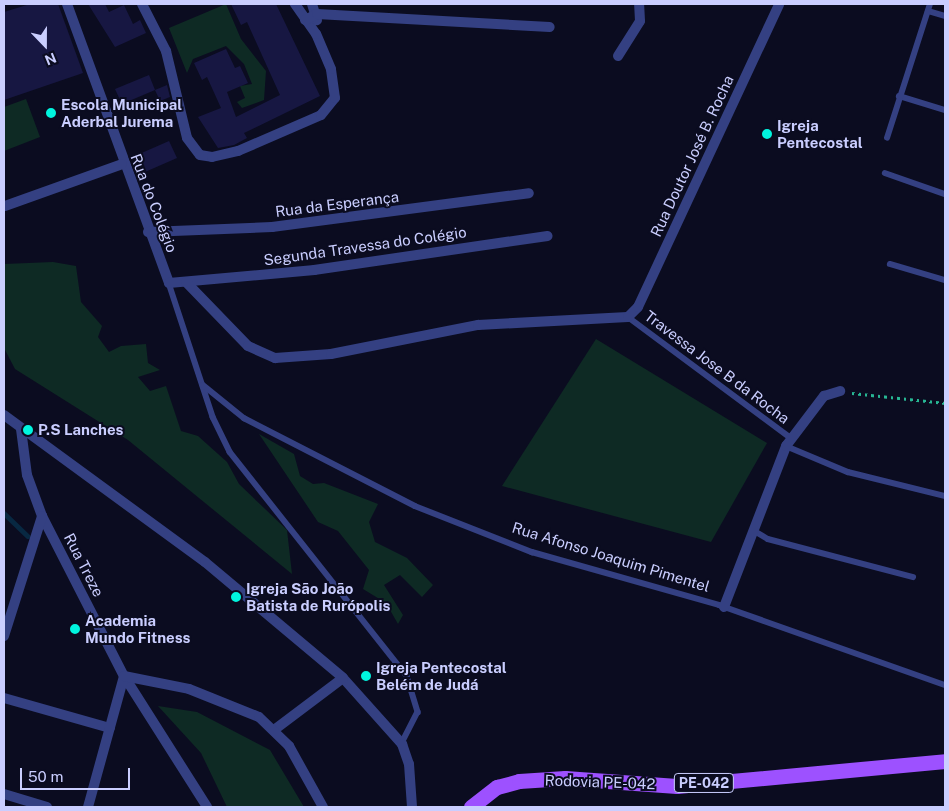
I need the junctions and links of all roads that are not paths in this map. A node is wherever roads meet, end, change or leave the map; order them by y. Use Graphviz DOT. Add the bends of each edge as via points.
graph roads {
  1 [pos="67,4"];
  2 [pos="142,4"];
  3 [pos="296,4"];
  4 [pos="312,4"];
  5 [pos="640,4"];
  6 [pos="779,4"];
  7 [pos="930,4"];
  8 [pos="928,11"];
  9 [pos="317,14"];
  10 [pos="945,16"];
  11 [pos="305,20"];
  12 [pos="550,27"];
  13 [pos="316,34"];
  14 [pos="618,56"];
  15 [pos="899,96"];
  16 [pos="945,110"];
  17 [pos="887,138"];
  18 [pos="122,164"];
  19 [pos="886,173"];
  20 [pos="529,193"];
  21 [pos="945,194"];
  22 [pos="5,206"];
  23 [pos="148,232"];
  24 [pos="548,236"];
  25 [pos="890,264"];
  26 [pos="945,280"];
  27 [pos="186,282"];
  28 [pos="169,283"];
  29 [pos="628,317"];
  30 [pos="203,385"];
  31 [pos="840,391"];
  32 [pos="4,414"];
  33 [pos="21,429"];
  34 [pos="789,442"];
  35 [pos="945,496"];
  36 [pos="42,516"];
  37 [pos="753,530"];
  38 [pos="913,577"];
  39 [pos="724,607"];
  40 [pos="4,636"];
  41 [pos="124,676"];
  42 [pos="344,678"];
  43 [pos="945,685"];
  44 [pos="4,698"];
  45 [pos="110,728"];
  46 [pos="274,730"];
  47 [pos="402,744"];
  48 [pos="945,761"];
  49 [pos="4,794"];
  50 [pos="47,807"];
  51 [pos="88,807"];
  52 [pos="207,807"];
  53 [pos="323,807"];
  54 [pos="412,807"];
  55 [pos="471,807"];
  1 -- 18 [label="street, Rua do Colégio"];
  2 -- 13 [label="street" via="166,51 187,138 200,155 238,151 321,115 330,106 336,87"];
  3 -- 11 [label="street"];
  4 -- 9 [label="street"];
  5 -- 14 [label="street" via="640,21"];
  6 -- 29 [label="street, Rua Doutor José B. Rocha" via="638,307"];
  7 -- 8 [label="lane"];
  8 -- 10 [label="lane"];
  8 -- 15 [label="lane"];
  9 -- 11 [label="street"];
  9 -- 12 [label="street"];
  9 -- 13 [label="street"];
  11 -- 13 [label="street"];
  15 -- 16 [label="lane"];
  15 -- 17 [label="lane"];
  18 -- 22 [label="street"];
  18 -- 23 [label="street, Rua do Colégio"];
  19 -- 21 [label="lane"];
  20 -- 23 [label="street, Rua da Esperança" via="272,227"];
  23 -- 28 [label="street, Rua do Colégio"];
  24 -- 27 [label="street, Segunda Travessa do Colégio" via="314,270"];
  25 -- 26 [label="lane"];
  27 -- 28 [label="street"];
  27 -- 29 [label="street" via="248,346 275,358 331,354 478,325"];
  28 -- 30 [label="lane"];
  29 -- 34 [label="lane, Travessa Jose B da Rocha"];
  30 -- 39 [label="lane, Rua Afonso Joaquim Pimentel" via="244,418 415,506 532,552"];
  30 -- 47 [label="lane" via="213,417 242,471 407,676 418,712"];
  31 -- 34 [label="street" via="824,396"];
  32 -- 33 [label="street"];
  33 -- 36 [label="street, Rua Treze" via="27,475"];
  33 -- 42 [label="street" via="77,465 182,544"];
  34 -- 35 [label="lane, Travessa Jose B da Rocha" via="848,472"];
  34 -- 37 [label="street"];
  36 -- 40 [label="street"];
  36 -- 41 [label="street, Rua Treze"];
  37 -- 38 [label="lane" via="768,539"];
  37 -- 39 [label="street"];
  39 -- 43 [label="lane, Rua Afonso Joaquim Pimentel"];
  41 -- 45 [label="street"];
  41 -- 46 [label="street" via="168,683 217,698 259,717"];
  41 -- 52 [label="street, Rua Treze"];
  42 -- 46 [label="street"];
  42 -- 47 [label="street"];
  44 -- 45 [label="street"];
  45 -- 51 [label="street"];
  46 -- 53 [label="street" via="303,767"];
  47 -- 54 [label="street" via="409,764"];
  48 -- 55 [label="main road, Rodovia PE-042 / PE-042" via="677,786 565,778 519,781 496,787"];
  49 -- 50 [label="street"];
}
